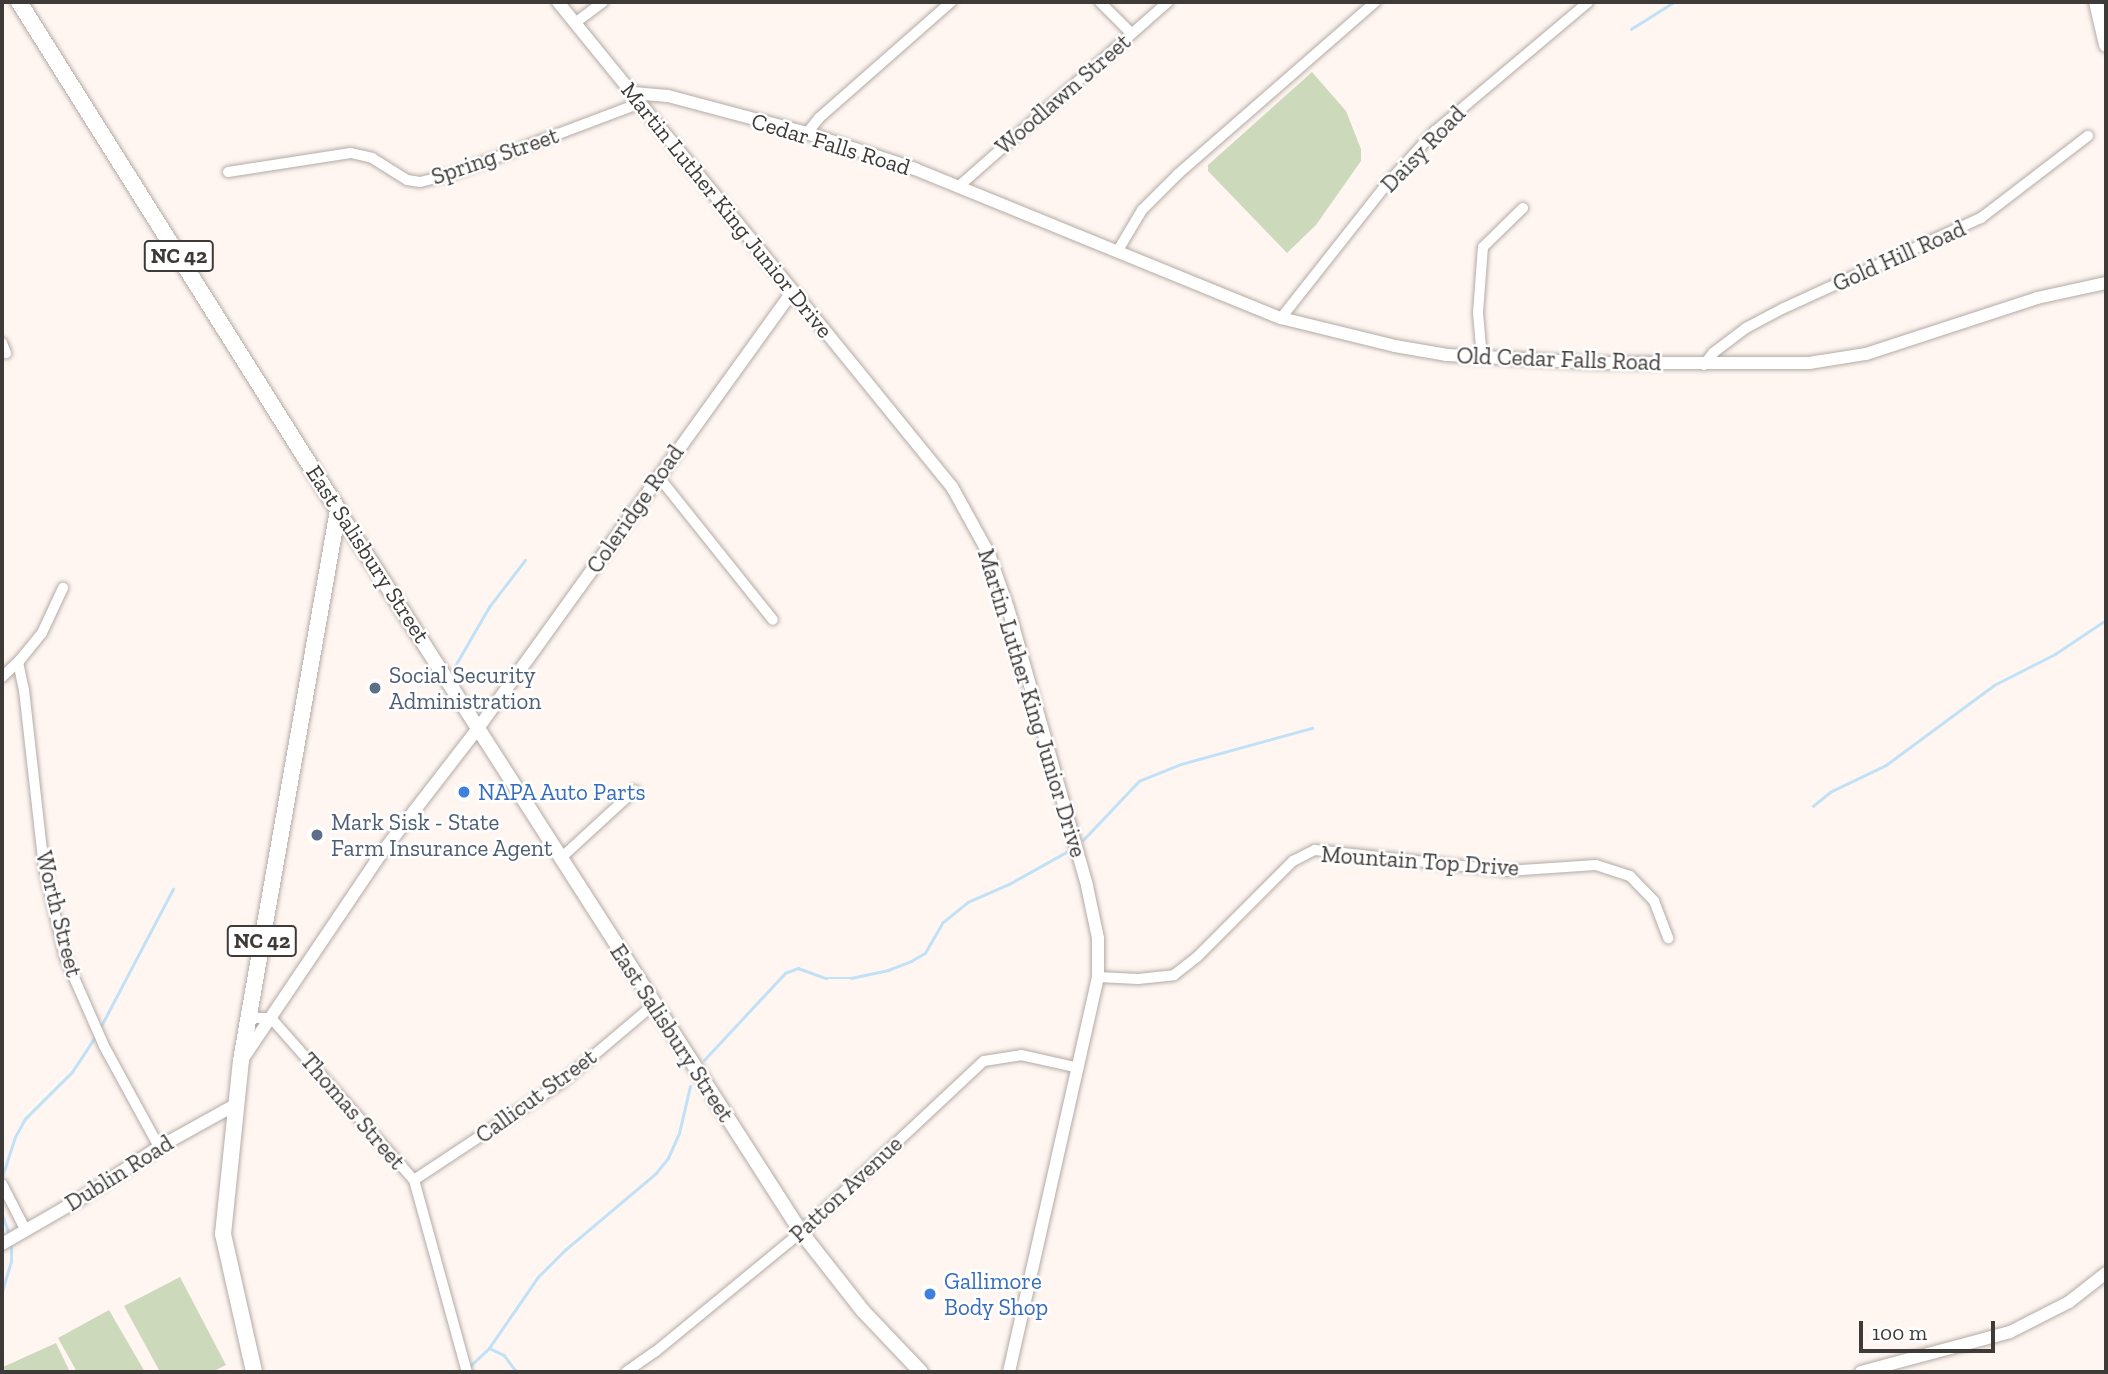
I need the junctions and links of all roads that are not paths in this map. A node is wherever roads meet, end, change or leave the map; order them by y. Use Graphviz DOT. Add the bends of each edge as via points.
graph roads {
  1 [pos="19,2"];
  2 [pos="558,2"];
  3 [pos="603,2"];
  4 [pos="951,2"];
  5 [pos="1100,2"];
  6 [pos="1168,2"];
  7 [pos="1375,2"];
  8 [pos="1588,2"];
  9 [pos="2096,2"];
  10 [pos="575,23"];
  11 [pos="1131,33"];
  12 [pos="2106,46"];
  13 [pos="636,98"];
  14 [pos="807,133"];
  15 [pos="2088,136"];
  16 [pos="228,172"];
  17 [pos="958,187"];
  18 [pos="1523,208"];
  19 [pos="1025,214"];
  20 [pos="1117,252"];
  21 [pos="2106,283"];
  22 [pos="792,292"];
  23 [pos="1281,318"];
  24 [pos="1482,358"];
  25 [pos="1704,365"];
  26 [pos="658,476"];
  27 [pos="338,510"];
  28 [pos="63,588"];
  29 [pos="773,620"];
  30 [pos="18,662"];
  31 [pos="2,677"];
  32 [pos="479,727"];
  33 [pos="635,790"];
  34 [pos="562,858"];
  35 [pos="1668,938"];
  36 [pos="1098,977"];
  37 [pos="653,1005"];
  38 [pos="249,1018"];
  39 [pos="271,1018"];
  40 [pos="241,1060"];
  41 [pos="1079,1068"];
  42 [pos="237,1104"];
  43 [pos="159,1147"];
  44 [pos="414,1180"];
  45 [pos="2,1184"];
  46 [pos="25,1229"];
  47 [pos="801,1232"];
  48 [pos="2,1244"];
  49 [pos="2106,1273"];
  50 [pos="254,1372"];
  51 [pos="467,1372"];
  52 [pos="626,1372"];
  53 [pos="921,1372"];
  54 [pos="1009,1372"];
  55 [pos="1861,1372"];
  1 -- 27 [label="main road, East Salisbury Street / NC 42"];
  2 -- 10 [label="street, Martin Luther King Junior Drive"];
  3 -- 10 [label="street"];
  4 -- 14 [label="street"];
  5 -- 11 [label="street"];
  6 -- 11 [label="street, Woodlawn Street"];
  7 -- 20 [label="street" via="1178,174 1142,210"];
  8 -- 23 [label="street, Daisy Road" via="1435,131"];
  9 -- 12 [label="main road"];
  10 -- 13 [label="street, Martin Luther King Junior Drive"];
  11 -- 17 [label="street, Woodlawn Street"];
  13 -- 14 [label="street, Cedar Falls Road" via="668,96"];
  13 -- 16 [label="street, Spring Street" via="455,173 420,182 407,180 372,158 351,153"];
  13 -- 22 [label="street, Martin Luther King Junior Drive"];
  14 -- 17 [label="street, Cedar Falls Road"];
  15 -- 25 [label="street, Gold Hill Road" via="1981,218 1784,307 1746,328"];
  17 -- 19 [label="street, Cedar Falls Road"];
  18 -- 24 [label="street" via="1483,247 1478,313"];
  19 -- 20 [label="street, Old Cedar Falls Road"];
  20 -- 23 [label="street, Old Cedar Falls Road"];
  21 -- 25 [label="street, Old Cedar Falls Road" via="2037,298 1866,354 1810,363"];
  22 -- 26 [label="street, Coleridge Road"];
  22 -- 36 [label="street, Martin Luther King Junior Drive" via="938,468 989,554 1021,650 1087,886 1098,938"];
  23 -- 24 [label="street, Old Cedar Falls Road" via="1395,346"];
  24 -- 25 [label="street, Old Cedar Falls Road"];
  26 -- 29 [label="street"];
  26 -- 32 [label="street, Coleridge Road"];
  27 -- 32 [label="main road, East Salisbury Street"];
  27 -- 38 [label="main road, NC 42"];
  28 -- 30 [label="street" via="42,633"];
  30 -- 31 [label="street"];
  30 -- 43 [label="street, Worth Street" via="44,868 65,957 104,1046"];
  32 -- 34 [label="main road, East Salisbury Street"];
  32 -- 39 [label="street, Coleridge Road" via="380,855"];
  33 -- 34 [label="street"];
  34 -- 37 [label="main road, East Salisbury Street"];
  35 -- 36 [label="street, Mountain Top Drive" via="1654,901 1630,876 1596,865 1507,871 1315,850 1293,860 1198,957 1174,975"];
  36 -- 41 [label="street, Martin Luther King Junior Drive"];
  37 -- 44 [label="street, Callicut Street" via="562,1082"];
  37 -- 47 [label="main road, East Salisbury Street"];
  38 -- 39 [label="street"];
  38 -- 40 [label="main road, NC 42"];
  39 -- 40 [label="street, Coleridge Road"];
  39 -- 44 [label="street, Thomas Street"];
  40 -- 42 [label="main road, NC 42"];
  41 -- 47 [label="street, Patton Avenue" via="1021,1055 984,1061"];
  41 -- 54 [label="street, Martin Luther King Junior Drive"];
  42 -- 43 [label="street, Dublin Road"];
  42 -- 50 [label="main road, NC 42" via="223,1234"];
  43 -- 46 [label="street, Dublin Road"];
  44 -- 51 [label="street, Thomas Street"];
  45 -- 46 [label="street"];
  46 -- 48 [label="street, Dublin Road"];
  47 -- 52 [label="street, Patton Avenue"];
  47 -- 53 [label="main road, East Salisbury Street" via="863,1311"];
  49 -- 55 [label="street" via="2069,1302 2010,1332"];
}
